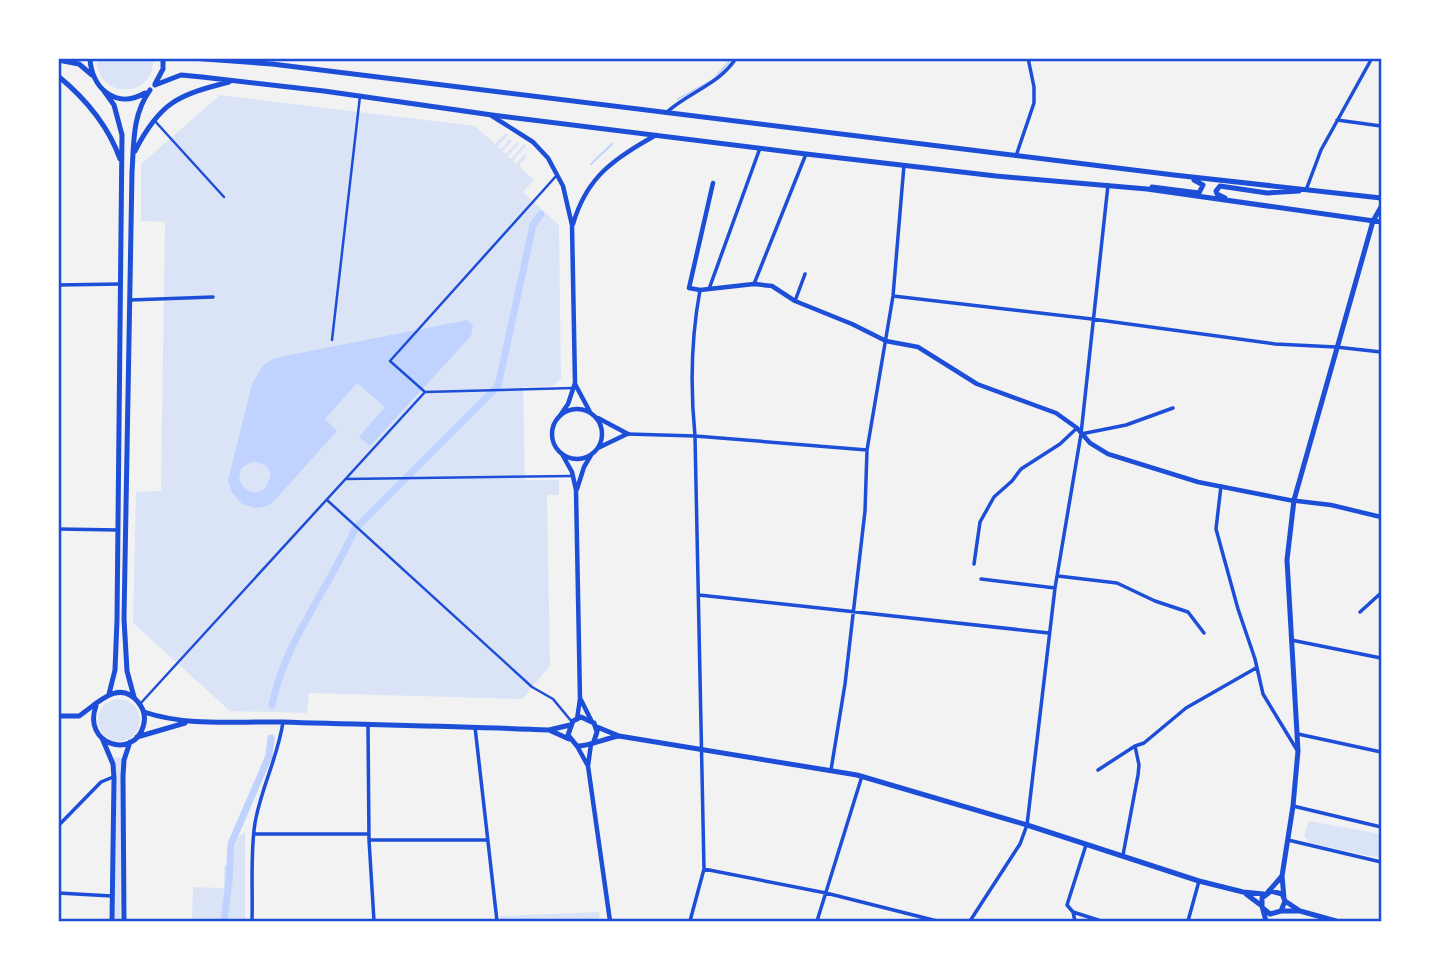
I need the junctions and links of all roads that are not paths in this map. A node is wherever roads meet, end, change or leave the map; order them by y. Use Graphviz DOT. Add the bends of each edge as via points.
graph roads {
  1 [pos="89,58"];
  2 [pos="163,58"];
  3 [pos="191,58"];
  4 [pos="736,58"];
  5 [pos="1028,58"];
  6 [pos="1372,58"];
  7 [pos="58,60"];
  8 [pos="271,61"];
  9 [pos="58,76"];
  10 [pos="93,76"];
  11 [pos="234,81"];
  12 [pos="152,87"];
  13 [pos="104,91"];
  14 [pos="360,96"];
  15 [pos="665,114"];
  16 [pos="492,115"];
  17 [pos="154,120"];
  18 [pos="1337,120"];
  19 [pos="1381,126"];
  20 [pos="656,135"];
  21 [pos="760,148"];
  22 [pos="133,154"];
  23 [pos="806,154"];
  24 [pos="1016,156"];
  25 [pos="121,164"];
  26 [pos="904,165"];
  27 [pos="558,174"];
  28 [pos="1174,175"];
  29 [pos="713,183"];
  30 [pos="1108,186"];
  31 [pos="1128,188"];
  32 [pos="1306,190"];
  33 [pos="224,197"];
  34 [pos="1381,198"];
  35 [pos="1233,201"];
  36 [pos="1381,207"];
  37 [pos="1373,220"];
  38 [pos="1381,222"];
  39 [pos="572,225"];
  40 [pos="805,274"];
  41 [pos="120,284"];
  42 [pos="754,284"];
  43 [pos="58,285"];
  44 [pos="709,289"];
  45 [pos="700,290"];
  46 [pos="893,296"];
  47 [pos="212,297"];
  48 [pos="130,300"];
  49 [pos="795,301"];
  50 [pos="1092,319"];
  51 [pos="332,340"];
  52 [pos="886,341"];
  53 [pos="1336,347"];
  54 [pos="1381,352"];
  55 [pos="574,386"];
  56 [pos="425,391"];
  57 [pos="1173,408"];
  58 [pos="590,412"];
  59 [pos="559,417"];
  60 [pos="597,418"];
  61 [pos="1077,428"];
  62 [pos="628,434"];
  63 [pos="1081,434"];
  64 [pos="695,436"];
  65 [pos="597,449"];
  66 [pos="867,450"];
  67 [pos="562,454"];
  68 [pos="592,454"];
  69 [pos="573,476"];
  70 [pos="345,479"];
  71 [pos="1221,485"];
  72 [pos="576,490"];
  73 [pos="327,500"];
  74 [pos="1294,500"];
  75 [pos="1381,517"];
  76 [pos="58,529"];
  77 [pos="118,530"];
  78 [pos="974,564"];
  79 [pos="1057,576"];
  80 [pos="981,579"];
  81 [pos="1055,587"];
  82 [pos="1381,593"];
  83 [pos="698,595"];
  84 [pos="1360,612"];
  85 [pos="853,613"];
  86 [pos="1049,633"];
  87 [pos="1204,633"];
  88 [pos="1290,640"];
  89 [pos="1381,658"];
  90 [pos="1256,668"];
  91 [pos="109,694"];
  92 [pos="134,697"];
  93 [pos="580,699"];
  94 [pos="140,704"];
  95 [pos="96,706"];
  96 [pos="144,712"];
  97 [pos="58,716"];
  98 [pos="591,720"];
  99 [pos="190,722"];
  100 [pos="283,722"];
  101 [pos="573,722"];
  102 [pos="89,724"];
  103 [pos="368,724"];
  104 [pos="475,727"];
  105 [pos="597,727"];
  106 [pos="95,729"];
  107 [pos="549,730"];
  108 [pos="1296,733"];
  109 [pos="619,736"];
  110 [pos="137,737"];
  111 [pos="102,738"];
  112 [pos="570,739"];
  113 [pos="130,742"];
  114 [pos="593,743"];
  115 [pos="577,746"];
  116 [pos="1135,746"];
  117 [pos="700,749"];
  118 [pos="1298,751"];
  119 [pos="1381,751"];
  120 [pos="588,766"];
  121 [pos="1098,770"];
  122 [pos="831,771"];
  123 [pos="862,776"];
  124 [pos="114,777"];
  125 [pos="1293,806"];
  126 [pos="1027,825"];
  127 [pos="58,826"];
  128 [pos="1381,827"];
  129 [pos="255,834"];
  130 [pos="369,837"];
  131 [pos="487,840"];
  132 [pos="1287,840"];
  133 [pos="1086,844"];
  134 [pos="1122,855"];
  135 [pos="1381,862"];
  136 [pos="704,869"];
  137 [pos="1282,876"];
  138 [pos="1199,881"];
  139 [pos="1243,892"];
  140 [pos="58,893"];
  141 [pos="826,893"];
  142 [pos="1266,893"];
  143 [pos="112,896"];
  144 [pos="1284,899"];
  145 [pos="1263,907"];
  146 [pos="1300,911"];
  147 [pos="1073,912"];
  148 [pos="1279,912"];
  149 [pos="112,921"];
  150 [pos="124,921"];
  151 [pos="253,921"];
  152 [pos="374,921"];
  153 [pos="497,921"];
  154 [pos="610,921"];
  155 [pos="690,921"];
  156 [pos="817,921"];
  157 [pos="937,921"];
  158 [pos="970,921"];
  159 [pos="1075,921"];
  160 [pos="1101,921"];
  161 [pos="1188,921"];
  162 [pos="1266,921"];
  163 [pos="1276,921"];
  164 [pos="1336,921"];
  1 -- 10 [label="main road"];
  2 -- 12 [label="main road" via="163,69"];
  3 -- 8 [label="main road"];
  4 -- 15 [label="street" via="719,77"];
  5 -- 24 [label="street" via="1034,103"];
  6 -- 18 [label="street"];
  7 -- 10 [label="main road" via="79,64"];
  8 -- 15 [label="main road"];
  9 -- 25 [label="main road" via="104,125"];
  10 -- 13 [label="main road"];
  11 -- 12 [label="main road" via="181,75"];
  11 -- 14 [label="main road"];
  11 -- 17 [label="main road" via="183,94"];
  12 -- 13 [label="main road" via="127,99"];
  12 -- 22 [label="main road" via="136,118"];
  13 -- 25 [label="main road" via="119,118"];
  14 -- 16 [label="main road"];
  14 -- 51 [label="street"];
  15 -- 24 [label="main road"];
  16 -- 20 [label="main road"];
  16 -- 27 [label="street" via="533,142"];
  17 -- 22 [label="main road"];
  17 -- 33 [label="street"];
  18 -- 19 [label="street"];
  18 -- 32 [label="street"];
  20 -- 21 [label="main road"];
  20 -- 39 [label="street" via="601,171 582,198"];
  21 -- 23 [label="main road"];
  21 -- 44 [label="street"];
  22 -- 48 [label="main road"];
  23 -- 26 [label="main road"];
  23 -- 42 [label="street"];
  24 -- 28 [label="main road"];
  25 -- 41 [label="main road"];
  26 -- 30 [label="main road"];
  26 -- 46 [label="street"];
  27 -- 39 [label="street"];
  27 -- 56 [label="street" via="390,361"];
  28 -- 31 [label="main road" via="1201,183 1202,190"];
  28 -- 32 [label="main road"];
  29 -- 45 [label="street" via="689,288"];
  30 -- 31 [label="main road"];
  30 -- 50 [label="street"];
  31 -- 35 [label="main road"];
  32 -- 34 [label="main road"];
  32 -- 35 [label="main road" via="1267,193 1220,186 1217,194"];
  35 -- 37 [label="main road"];
  36 -- 37 [label="main road"];
  37 -- 38 [label="main road"];
  37 -- 53 [label="main road"];
  39 -- 55 [label="street"];
  40 -- 49 [label="street"];
  41 -- 43 [label="street"];
  41 -- 77 [label="main road"];
  42 -- 44 [label="street"];
  42 -- 49 [label="street" via="772,286"];
  44 -- 45 [label="street"];
  45 -- 64 [label="street" via="692,332"];
  46 -- 50 [label="street"];
  46 -- 52 [label="street"];
  47 -- 48 [label="street"];
  48 -- 92 [label="main road" via="124,619 127,671"];
  49 -- 52 [label="street"];
  50 -- 53 [label="street" via="1275,344"];
  50 -- 63 [label="street"];
  52 -- 61 [label="street" via="918,347 977,384 1056,413"];
  52 -- 66 [label="street"];
  53 -- 54 [label="street"];
  53 -- 74 [label="main road"];
  55 -- 56 [label="street"];
  55 -- 58 [label="street"];
  55 -- 59 [label="street"];
  56 -- 70 [label="street"];
  57 -- 63 [label="street" via="1126,425"];
  58 -- 59 [label="street" via="573,409"];
  58 -- 60 [label="street"];
  59 -- 67 [label="street" via="552,433"];
  60 -- 62 [label="street"];
  60 -- 65 [label="street" via="603,434"];
  61 -- 63 [label="street"];
  61 -- 78 [label="street" via="1021,469 994,497 980,522"];
  62 -- 64 [label="street"];
  62 -- 65 [label="street"];
  63 -- 71 [label="street" via="1108,454"];
  63 -- 79 [label="street"];
  64 -- 66 [label="street"];
  64 -- 83 [label="street"];
  65 -- 68 [label="street"];
  66 -- 85 [label="street"];
  67 -- 68 [label="street" via="577,459"];
  67 -- 69 [label="street"];
  68 -- 72 [label="street"];
  69 -- 70 [label="street"];
  69 -- 72 [label="street"];
  70 -- 73 [label="street"];
  71 -- 74 [label="street"];
  71 -- 90 [label="street" via="1216,529"];
  72 -- 93 [label="street"];
  73 -- 94 [label="street"];
  73 -- 101 [label="street" via="532,687 553,699"];
  74 -- 75 [label="street"];
  74 -- 88 [label="main road" via="1287,560"];
  76 -- 77 [label="street"];
  77 -- 91 [label="main road" via="116,661"];
  79 -- 81 [label="street"];
  79 -- 87 [label="street" via="1118,583 1188,612"];
  80 -- 81 [label="street"];
  81 -- 86 [label="street"];
  82 -- 84 [label="street"];
  83 -- 85 [label="street"];
  83 -- 117 [label="street"];
  85 -- 86 [label="street"];
  85 -- 122 [label="street"];
  86 -- 126 [label="street"];
  88 -- 89 [label="street"];
  88 -- 108 [label="main road"];
  90 -- 116 [label="street" via="1186,708"];
  90 -- 118 [label="street" via="1263,694"];
  91 -- 92 [label="main road"];
  91 -- 95 [label="main road"];
  92 -- 94 [label="main road"];
  93 -- 98 [label="street"];
  93 -- 101 [label="street"];
  94 -- 96 [label="main road"];
  95 -- 97 [label="main road" via="81,718"];
  95 -- 106 [label="main road"];
  96 -- 99 [label="main road"];
  96 -- 110 [label="main road" via="144,725"];
  98 -- 101 [label="main road"];
  98 -- 105 [label="main road"];
  99 -- 100 [label="main road"];
  99 -- 110 [label="main road"];
  100 -- 103 [label="main road"];
  100 -- 129 [label="street" via="260,799"];
  101 -- 107 [label="main road"];
  101 -- 112 [label="main road"];
  102 -- 106 [label="main road"];
  103 -- 104 [label="main road"];
  103 -- 130 [label="street"];
  104 -- 107 [label="main road"];
  104 -- 131 [label="street"];
  105 -- 109 [label="main road"];
  105 -- 114 [label="main road"];
  106 -- 111 [label="main road"];
  107 -- 112 [label="main road"];
  108 -- 118 [label="main road"];
  108 -- 119 [label="street"];
  109 -- 114 [label="main road"];
  109 -- 117 [label="main road"];
  110 -- 113 [label="main road"];
  111 -- 113 [label="main road" via="118,745"];
  111 -- 124 [label="main road"];
  112 -- 115 [label="main road"];
  113 -- 150 [label="main road" via="123,776"];
  114 -- 115 [label="main road"];
  114 -- 120 [label="street"];
  115 -- 120 [label="street"];
  116 -- 121 [label="street"];
  116 -- 134 [label="street" via="1138,775"];
  117 -- 122 [label="main road"];
  117 -- 136 [label="street"];
  118 -- 125 [label="main road"];
  120 -- 154 [label="street"];
  122 -- 123 [label="main road"];
  123 -- 126 [label="main road"];
  123 -- 141 [label="street"];
  124 -- 127 [label="street" via="102,782"];
  124 -- 143 [label="main road"];
  125 -- 128 [label="street"];
  125 -- 132 [label="main road"];
  126 -- 133 [label="main road"];
  126 -- 158 [label="street" via="1020,844"];
  129 -- 130 [label="street"];
  129 -- 151 [label="street"];
  130 -- 131 [label="street"];
  130 -- 152 [label="street"];
  131 -- 153 [label="street"];
  132 -- 135 [label="street"];
  132 -- 137 [label="main road"];
  133 -- 134 [label="main road"];
  133 -- 147 [label="street" via="1067,905"];
  134 -- 138 [label="main road"];
  136 -- 141 [label="street"];
  136 -- 155 [label="street"];
  137 -- 142 [label="main road"];
  137 -- 144 [label="main road"];
  138 -- 139 [label="main road"];
  138 -- 161 [label="street"];
  139 -- 142 [label="main road"];
  139 -- 145 [label="main road"];
  140 -- 143 [label="street"];
  141 -- 156 [label="street"];
  141 -- 157 [label="street"];
  142 -- 144 [label="main road" via="1276,891"];
  142 -- 145 [label="main road"];
  143 -- 149 [label="main road"];
  144 -- 146 [label="main road"];
  144 -- 148 [label="main road"];
  145 -- 148 [label="main road" via="1270,914"];
  145 -- 162 [label="main road"];
  146 -- 148 [label="main road"];
  146 -- 164 [label="main road"];
  147 -- 159 [label="street"];
  147 -- 160 [label="street"];
  148 -- 163 [label="main road"];
}
